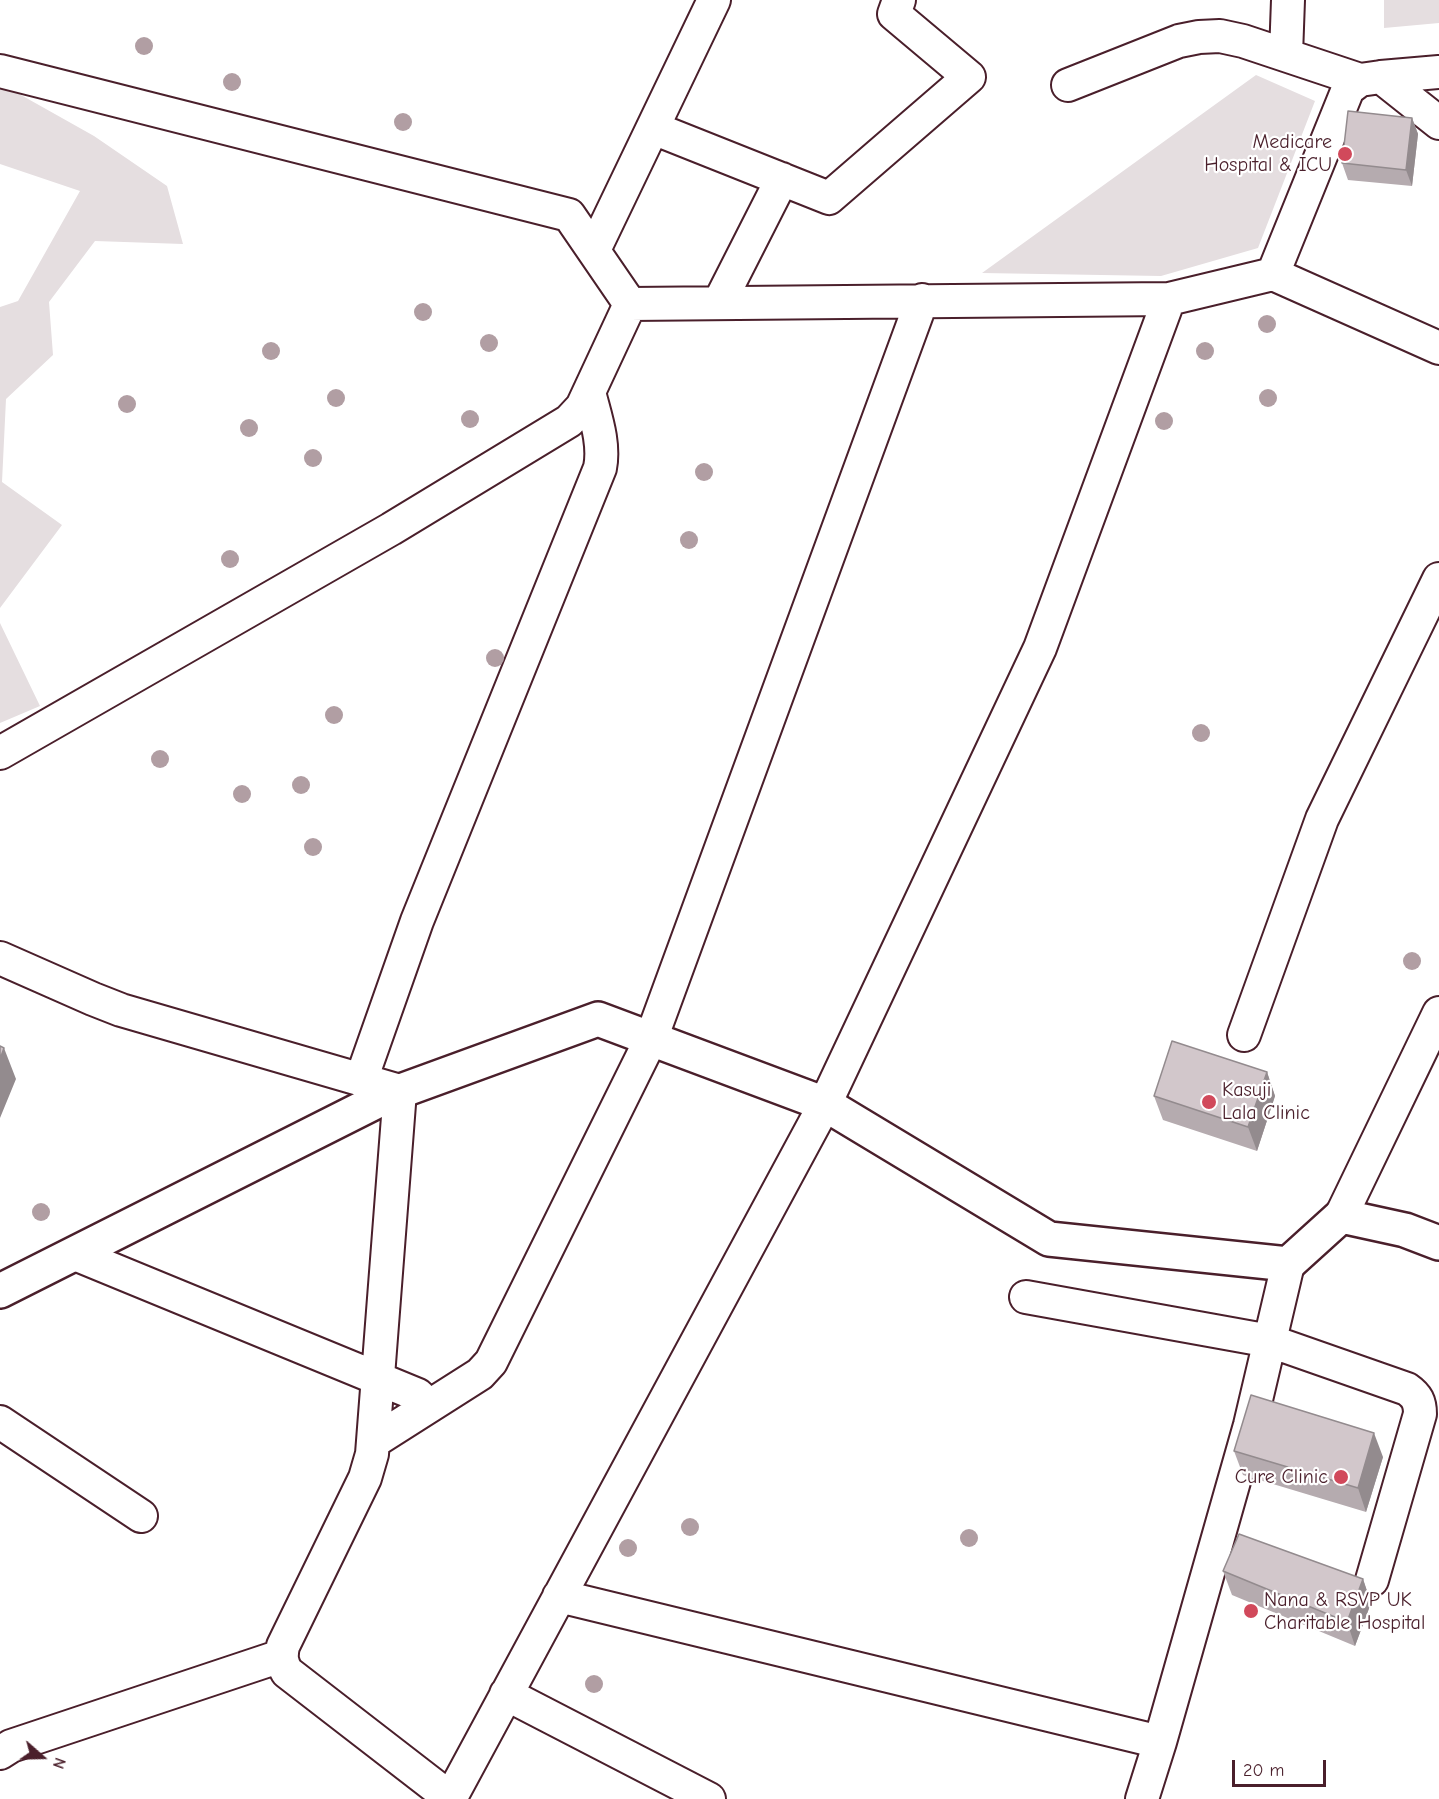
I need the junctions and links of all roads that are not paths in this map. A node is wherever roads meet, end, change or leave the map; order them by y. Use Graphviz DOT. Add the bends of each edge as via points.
graph roads {
  1 [pos="714,0"];
  2 [pos="899,0"];
  3 [pos="1288,0"];
  4 [pos="1286,55"];
  5 [pos="0,71"];
  6 [pos="1439,72"];
  7 [pos="1371,78"];
  8 [pos="1068,85"];
  9 [pos="1439,123"];
  10 [pos="653,128"];
  11 [pos="782,179"];
  12 [pos="594,250"];
  13 [pos="1273,274"];
  14 [pos="1169,298"];
  15 [pos="922,300"];
  16 [pos="719,303"];
  17 [pos="630,304"];
  18 [pos="1439,348"];
  19 [pos="589,392"];
  20 [pos="1439,579"];
  21 [pos="0,753"];
  22 [pos="0,958"];
  23 [pos="1439,1013"];
  24 [pos="1244,1035"];
  25 [pos="651,1039"];
  26 [pos="361,1080"];
  27 [pos="400,1091"];
  28 [pos="825,1104"];
  29 [pos="1341,1216"];
  30 [pos="1439,1243"];
  31 [pos="75,1254"];
  32 [pos="1288,1264"];
  33 [pos="1,1293"];
  34 [pos="1026,1297"];
  35 [pos="1270,1341"];
  36 [pos="378,1377"];
  37 [pos="428,1407"];
  38 [pos="0,1422"];
  39 [pos="373,1442"];
  40 [pos="141,1516"];
  41 [pos="1372,1580"];
  42 [pos="559,1596"];
  43 [pos="281,1656"];
  44 [pos="506,1694"];
  45 [pos="8,1741"];
  46 [pos="1160,1742"];
  47 [pos="450,1798"];
  48 [pos="709,1799"];
  49 [pos="1142,1799"];
  1 -- 10 [label="street"];
  2 -- 11 [label="street" via="894,14 969,77 829,198"];
  3 -- 4 [label="street"];
  4 -- 7 [label="street"];
  4 -- 8 [label="street" via="1220,36 1199,37 1179,40"];
  5 -- 12 [label="street" via="570,215"];
  6 -- 7 [label="street"];
  7 -- 9 [label="street"];
  7 -- 13 [label="street" via="1348,89"];
  10 -- 11 [label="street"];
  10 -- 12 [label="street"];
  11 -- 16 [label="street"];
  12 -- 17 [label="street"];
  13 -- 14 [label="street"];
  13 -- 18 [label="street"];
  14 -- 15 [label="street"];
  14 -- 28 [label="street" via="1040,648"];
  15 -- 16 [label="street"];
  15 -- 25 [label="street"];
  16 -- 17 [label="street"];
  17 -- 19 [label="street"];
  19 -- 21 [label="street" via="569,421 391,529"];
  19 -- 26 [label="street" via="602,445 600,468 417,921"];
  20 -- 24 [label="street" via="1322,819"];
  22 -- 26 [label="street" via="121,1010"];
  23 -- 29 [label="street"];
  25 -- 27 [label="street" via="598,1019"];
  25 -- 28 [label="street"];
  25 -- 37 [label="street" via="491,1362 480,1374"];
  26 -- 27 [label="street"];
  27 -- 31 [label="street"];
  27 -- 36 [label="street"];
  28 -- 32 [label="street" via="1049,1239"];
  28 -- 42 [label="street"];
  29 -- 30 [label="street" via="1405,1230"];
  29 -- 32 [label="street"];
  31 -- 33 [label="street"];
  31 -- 36 [label="street"];
  32 -- 35 [label="street"];
  34 -- 35 [label="street"];
  35 -- 41 [label="street" via="1407,1389 1420,1404"];
  35 -- 46 [label="street"];
  36 -- 37 [label="street" via="418,1395"];
  36 -- 39 [label="street"];
  37 -- 39 [label="street"];
  38 -- 40 [label="street"];
  39 -- 43 [label="street" via="365,1478"];
  42 -- 44 [label="street"];
  42 -- 46 [label="street"];
  43 -- 45 [label="street"];
  43 -- 47 [label="street" via="287,1672"];
  44 -- 47 [label="street"];
  44 -- 48 [label="street"];
  46 -- 49 [label="street"];
}
